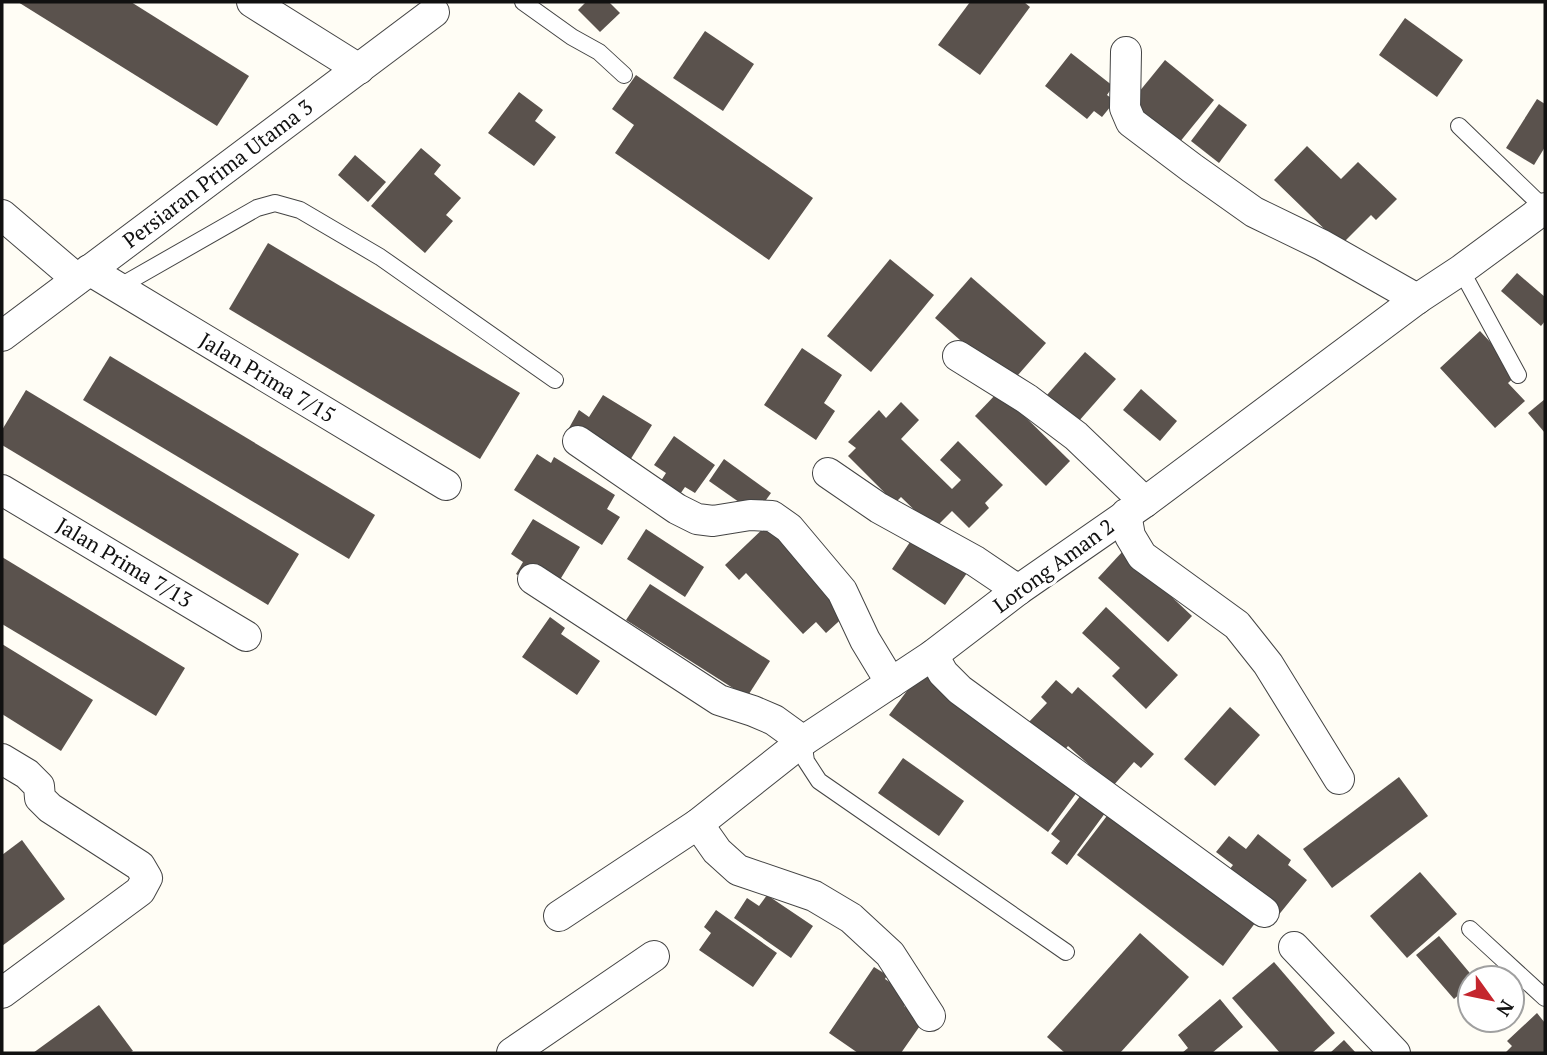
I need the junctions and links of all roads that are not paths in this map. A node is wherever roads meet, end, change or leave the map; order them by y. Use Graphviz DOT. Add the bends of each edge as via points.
graph roads {
  1 [pos="252,2"];
  2 [pos="523,2"];
  3 [pos="434,12"];
  4 [pos="1126,52"];
  5 [pos="359,69"];
  6 [pos="624,75"];
  7 [pos="1459,126"];
  8 [pos="1545,209"];
  9 [pos="2,215"];
  10 [pos="1461,270"];
  11 [pos="83,274"];
  12 [pos="117,288"];
  13 [pos="1417,299"];
  14 [pos="2,335"];
  15 [pos="958,356"];
  16 [pos="1518,375"];
  17 [pos="555,380"];
  18 [pos="578,441"];
  19 [pos="828,473"];
  20 [pos="446,485"];
  21 [pos="2,490"];
  22 [pos="1136,508"];
  23 [pos="533,579"];
  24 [pos="1018,590"];
  25 [pos="246,636"];
  26 [pos="933,655"];
  27 [pos="891,682"];
  28 [pos="803,741"];
  29 [pos="2,759"];
  30 [pos="1339,779"];
  31 [pos="698,824"];
  32 [pos="1264,912"];
  33 [pos="559,916"];
  34 [pos="1470,929"];
  35 [pos="1294,947"];
  36 [pos="1066,952"];
  37 [pos="654,956"];
  38 [pos="2,993"];
  39 [pos="1545,998"];
  40 [pos="930,1016"];
  41 [pos="512,1053"];
  42 [pos="1395,1053"];
  1 -- 5 [label="street"];
  2 -- 6 [label="lane" via="599,52"];
  3 -- 5 [label="street, Persiaran Prima Utama 3"];
  4 -- 13 [label="street" via="1125,107 1131,121 1254,212"];
  5 -- 11 [label="street, Persiaran Prima Utama 3"];
  7 -- 8 [label="lane"];
  8 -- 10 [label="street, Lorong Aman 2"];
  9 -- 11 [label="street, Jalan Prima 7/15"];
  10 -- 13 [label="street, Lorong Aman 2"];
  10 -- 16 [label="lane"];
  11 -- 12 [label="street, Jalan Prima 7/15"];
  11 -- 14 [label="street, Persiaran Prima Utama 3"];
  12 -- 17 [label="lane" via="257,208 275,204 300,210 380,257"];
  12 -- 20 [label="street, Jalan Prima 7/15"];
  13 -- 22 [label="street, Lorong Aman 2"];
  15 -- 22 [label="street" via="1027,398 1076,436"];
  18 -- 27 [label="street" via="697,519 772,516 789,528 842,591"];
  19 -- 24 [label="street"];
  21 -- 25 [label="street, Jalan Prima 7/13"];
  22 -- 24 [label="street, Lorong Aman 2"];
  22 -- 30 [label="street" via="1130,536 1142,556 1237,625 1268,664"];
  23 -- 28 [label="street" via="719,700 774,720"];
  24 -- 26 [label="street, Lorong Aman 2"];
  26 -- 27 [label="street, Lorong Aman 2"];
  26 -- 32 [label="street" via="960,690"];
  27 -- 28 [label="street, Lorong Aman 2"];
  28 -- 31 [label="street, Lorong Aman 2"];
  28 -- 36 [label="lane" via="806,761 819,781"];
  29 -- 38 [label="street" via="39,786 40,798 50,808 140,866 148,878 140,891"];
  31 -- 33 [label="street, Lorong Aman 2"];
  31 -- 40 [label="street" via="738,870 814,896 851,918 890,954"];
  34 -- 39 [label="lane"];
  35 -- 42 [label="street"];
  37 -- 41 [label="street"];
}
